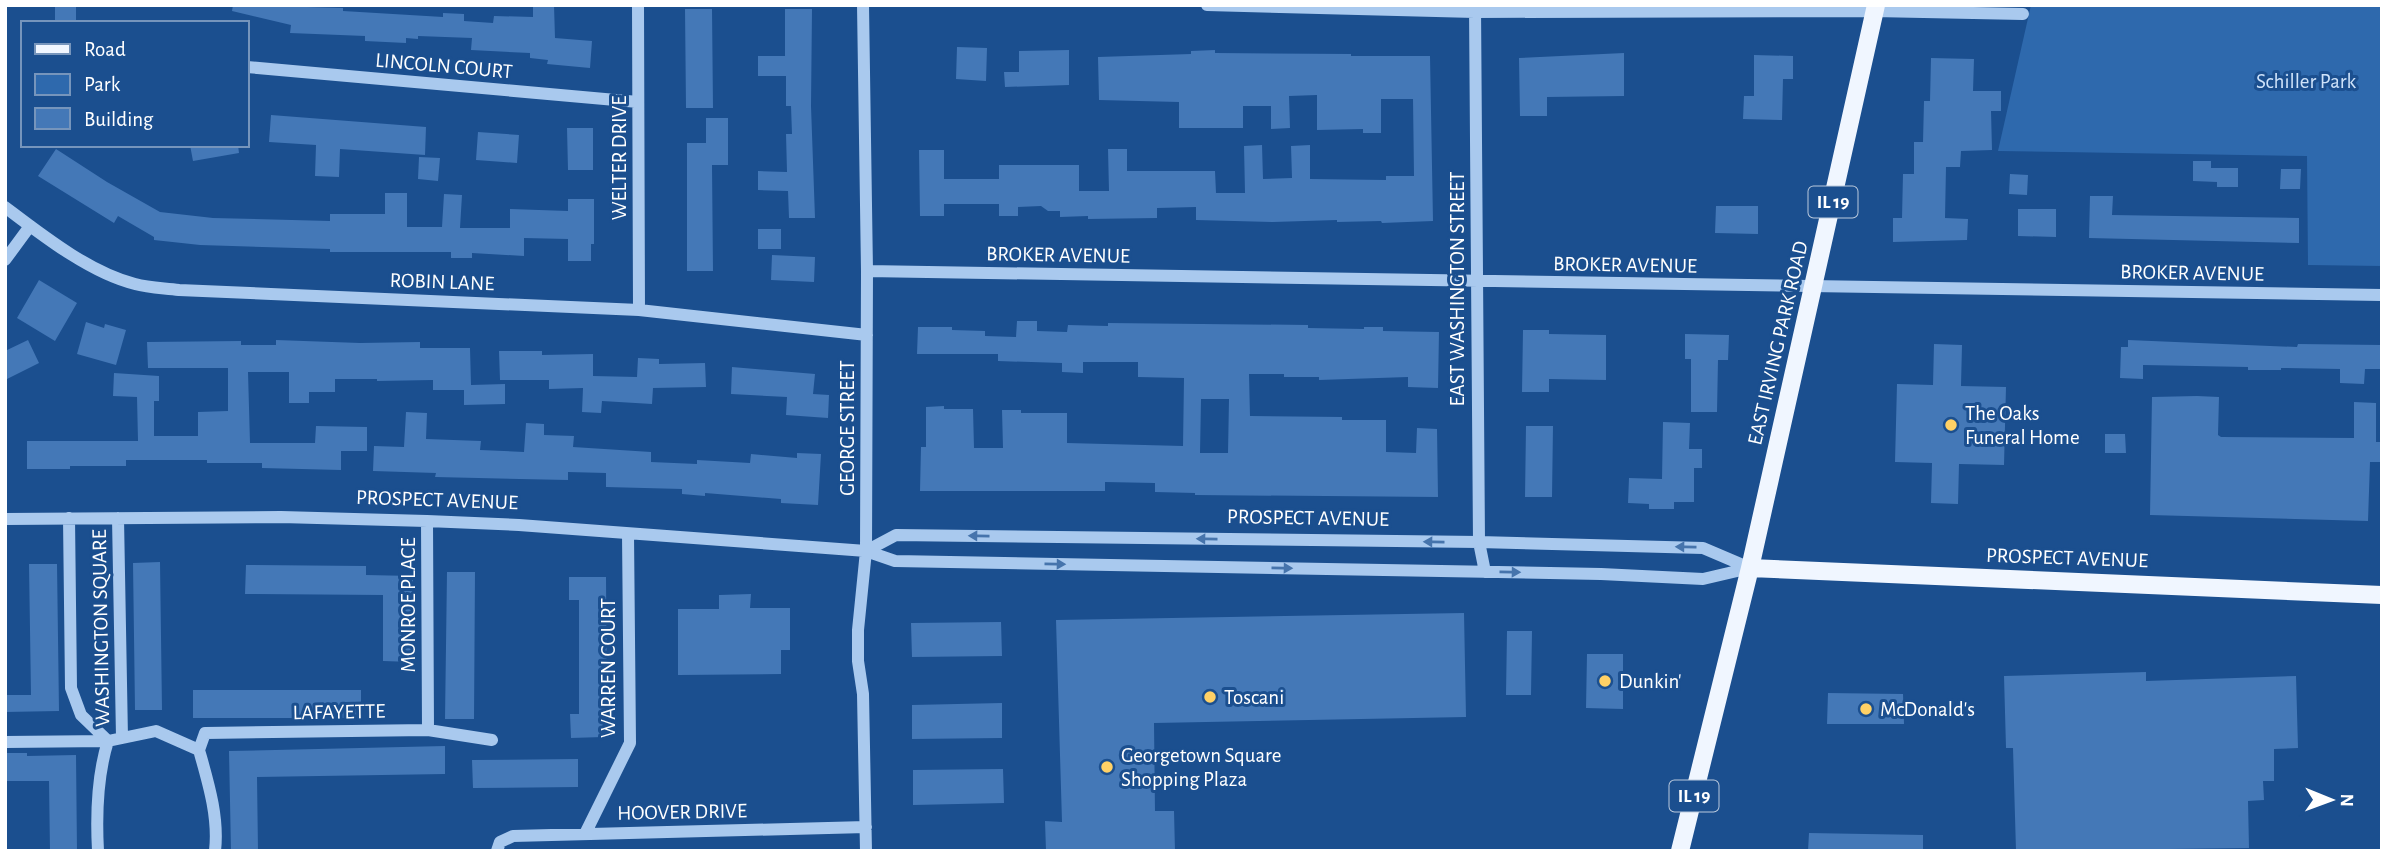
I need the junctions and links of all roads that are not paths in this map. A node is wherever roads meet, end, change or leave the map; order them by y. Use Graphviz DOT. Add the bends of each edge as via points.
graph roads {
  1 [pos="638,5"];
  2 [pos="863,5"];
  3 [pos="1207,5"];
  4 [pos="1875,8"];
  5 [pos="1475,9"];
  6 [pos="2022,14"];
  7 [pos="248,67"];
  8 [pos="638,102"];
  9 [pos="5,207"];
  10 [pos="30,226"];
  11 [pos="5,260"];
  12 [pos="867,271"];
  13 [pos="1475,281"];
  14 [pos="1814,288"];
  15 [pos="2382,295"];
  16 [pos="639,310"];
  17 [pos="867,335"];
  18 [pos="69,518"];
  19 [pos="118,518"];
  20 [pos="5,519"];
  21 [pos="426,521"];
  22 [pos="628,534"];
  23 [pos="1479,542"];
  24 [pos="866,551"];
  25 [pos="1750,568"];
  26 [pos="1485,572"];
  27 [pos="2382,595"];
  28 [pos="428,730"];
  29 [pos="122,738"];
  30 [pos="492,740"];
  31 [pos="108,741"];
  32 [pos="5,742"];
  33 [pos="199,750"];
  34 [pos="866,827"];
  35 [pos="585,834"];
  36 [pos="499,846"];
  37 [pos="98,851"];
  38 [pos="215,851"];
  39 [pos="866,851"];
  40 [pos="1680,851"];
  1 -- 8 [label="street, WELTER DRIVE"];
  2 -- 12 [label="street, GEORGE STREET"];
  3 -- 5 [label="street"];
  4 -- 5 [label="street"];
  4 -- 6 [label="street"];
  4 -- 14 [label="main road, EAST IRVING PARK ROAD / IL 19"];
  5 -- 13 [label="street, EAST WASHINGTON STREET"];
  7 -- 8 [label="street, LINCOLN COURT"];
  8 -- 16 [label="street, WELTER DRIVE"];
  9 -- 10 [label="street, ROBIN LANE"];
  10 -- 11 [label="street"];
  10 -- 16 [label="street, ROBIN LANE" via="100,272 135,284 178,290"];
  12 -- 13 [label="street, BROKER AVENUE"];
  12 -- 17 [label="street, GEORGE STREET"];
  13 -- 14 [label="street, BROKER AVENUE"];
  13 -- 23 [label="street, EAST WASHINGTON STREET"];
  14 -- 15 [label="street, BROKER AVENUE"];
  14 -- 25 [label="main road, EAST IRVING PARK ROAD / IL 19"];
  16 -- 17 [label="street, ROBIN LANE"];
  17 -- 24 [label="street, GEORGE STREET"];
  18 -- 19 [label="street, PROSPECT AVENUE"];
  18 -- 20 [label="street, PROSPECT AVENUE"];
  18 -- 31 [label="street, WASHINGTON SQUARE" via="71,688 81,715"];
  19 -- 21 [label="street, PROSPECT AVENUE"];
  19 -- 29 [label="street, WASHINGTON SQUARE"];
  21 -- 22 [label="street, PROSPECT AVENUE"];
  21 -- 28 [label="street, MONROE PLACE"];
  22 -- 24 [label="street, PROSPECT AVENUE"];
  22 -- 35 [label="street, WARREN COURT" via="630,743"];
  23 -- 24 [label="street, PROSPECT AVENUE, one-way" via="896,536"];
  25 -- 23 [label="street, PROSPECT AVENUE, one-way" via="1703,548"];
  23 -- 26 [label="street, EAST WASHINGTON STREET"];
  24 -- 26 [label="street, PROSPECT AVENUE, one-way" via="895,561"];
  24 -- 34 [label="street, GEORGE STREET" via="858,661"];
  26 -- 25 [label="street, PROSPECT AVENUE, one-way" via="1703,579"];
  25 -- 27 [label="main road, PROSPECT AVENUE"];
  25 -- 40 [label="main road, IL 19"];
  28 -- 30 [label="street, LAFAYETTE"];
  28 -- 33 [label="street, LAFAYETTE" via="205,733"];
  29 -- 31 [label="street, WASHINGTON SQUARE"];
  29 -- 33 [label="street, WASHINGTON SQUARE" via="156,731"];
  31 -- 32 [label="street"];
  31 -- 37 [label="street, WASHINGTON SQUARE" via="100,766"];
  33 -- 38 [label="street" via="211,794"];
  34 -- 35 [label="street, HOOVER DRIVE"];
  34 -- 39 [label="street, GEORGE STREET"];
  35 -- 36 [label="street, HOOVER DRIVE" via="513,836"];
}
